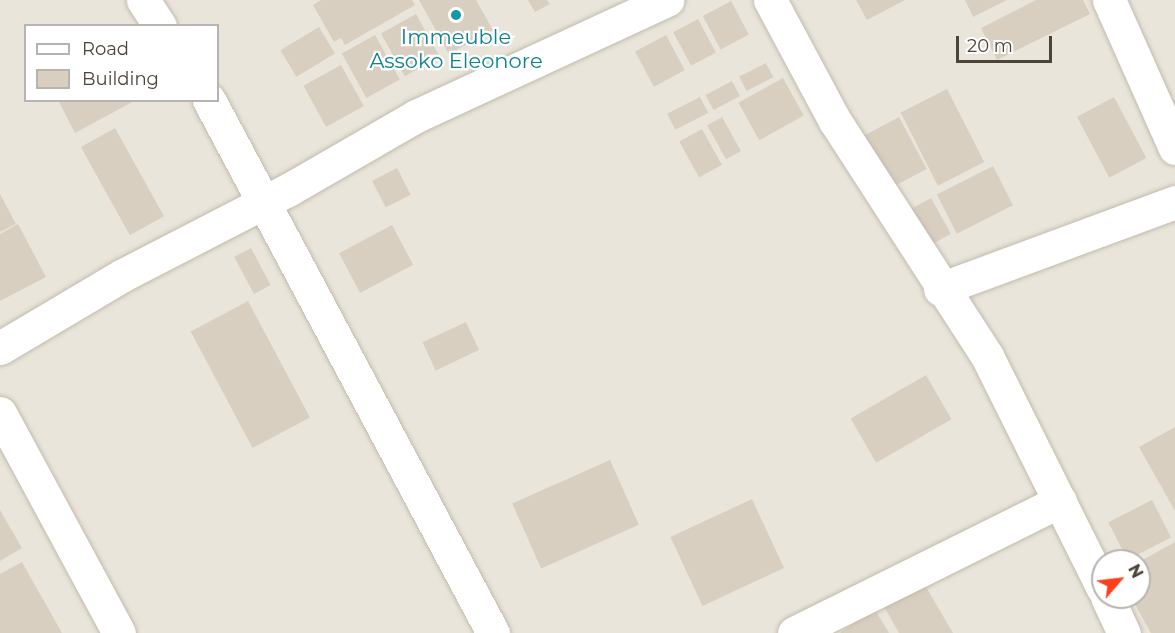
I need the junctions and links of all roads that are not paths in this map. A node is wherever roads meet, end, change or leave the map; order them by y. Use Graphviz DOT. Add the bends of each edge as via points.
graph roads {
  1 [pos="143,0"];
  2 [pos="667,0"];
  3 [pos="770,0"];
  4 [pos="1109,0"];
  5 [pos="159,24"];
  6 [pos="209,102"];
  7 [pos="1175,148"];
  8 [pos="264,202"];
  9 [pos="1175,202"];
  10 [pos="940,289"];
  11 [pos="0,348"];
  12 [pos="0,413"];
  13 [pos="1060,501"];
  14 [pos="1091,564"];
  15 [pos="1113,609"];
  16 [pos="119,633"];
  17 [pos="493,633"];
  18 [pos="794,633"];
  19 [pos="1124,633"];
  1 -- 5 [label="street"];
  2 -- 8 [label="street" via="416,116"];
  3 -- 10 [label="street" via="835,121"];
  4 -- 7 [label="street"];
  6 -- 8 [label="street"];
  8 -- 11 [label="street" via="123,275"];
  8 -- 17 [label="street" via="416,495"];
  9 -- 10 [label="street"];
  10 -- 13 [label="street" via="987,356"];
  12 -- 16 [label="street"];
  13 -- 14 [label="street"];
  13 -- 18 [label="street"];
  15 -- 19 [label="street"];
}
